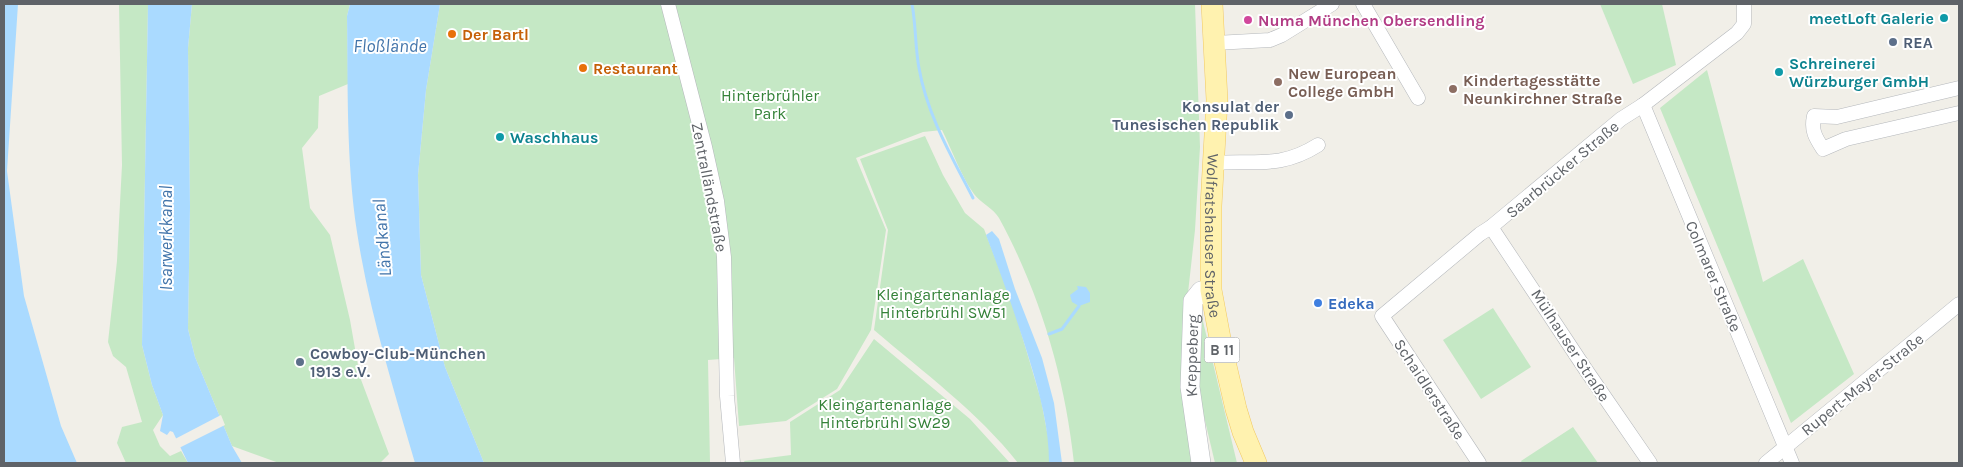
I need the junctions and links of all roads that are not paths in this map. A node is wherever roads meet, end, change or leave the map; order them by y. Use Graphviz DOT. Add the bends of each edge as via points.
graph roads {
  1 [pos="668,4"];
  2 [pos="1212,4"];
  3 [pos="1332,4"];
  4 [pos="1363,4"];
  5 [pos="1744,4"];
  6 [pos="1214,44"];
  7 [pos="1959,88"];
  8 [pos="1418,98"];
  9 [pos="1642,105"];
  10 [pos="1959,113"];
  11 [pos="1318,145"];
  12 [pos="1214,163"];
  13 [pos="1491,227"];
  14 [pos="1211,290"];
  15 [pos="1959,304"];
  16 [pos="1382,316"];
  17 [pos="1786,447"];
  18 [pos="733,463"];
  19 [pos="1201,463"];
  20 [pos="1256,463"];
  21 [pos="1479,463"];
  22 [pos="1650,463"];
  23 [pos="1766,463"];
  24 [pos="1792,463"];
  1 -- 18 [label="street, Zentralländstraße" via="718,211 724,256 727,396"];
  2 -- 6 [label="main road, Wolfratshauser Straße / B 11"];
  3 -- 6 [label="street" via="1270,40"];
  4 -- 8 [label="street"];
  5 -- 9 [label="street, Saarbrücker Straße" via="1746,18 1737,34"];
  6 -- 12 [label="main road, Wolfratshauser Straße / B 11" via="1217,100"];
  7 -- 10 [label="street" via="1837,117 1814,116 1812,128 1823,149 1846,138"];
  9 -- 13 [label="street, Saarbrücker Straße"];
  9 -- 17 [label="street, Colmarer Straße"];
  11 -- 12 [label="street" via="1289,159 1262,163"];
  12 -- 14 [label="main road, Wolfratshauser Straße / B 11"];
  13 -- 16 [label="street, Saarbrücker Straße"];
  13 -- 22 [label="street, Mülhauser Straße"];
  14 -- 19 [label="street, Kreppeberg" via="1201,291 1193,301 1190,387"];
  14 -- 20 [label="main road, Wolfratshauser Straße / B 11" via="1236,409"];
  15 -- 17 [label="street, Rupert-Mayer-Straße"];
  16 -- 21 [label="street, Schaidlerstraße"];
  17 -- 23 [label="street, Rupert-Mayer-Straße"];
  17 -- 24 [label="street, Colmarer Straße"];
}
